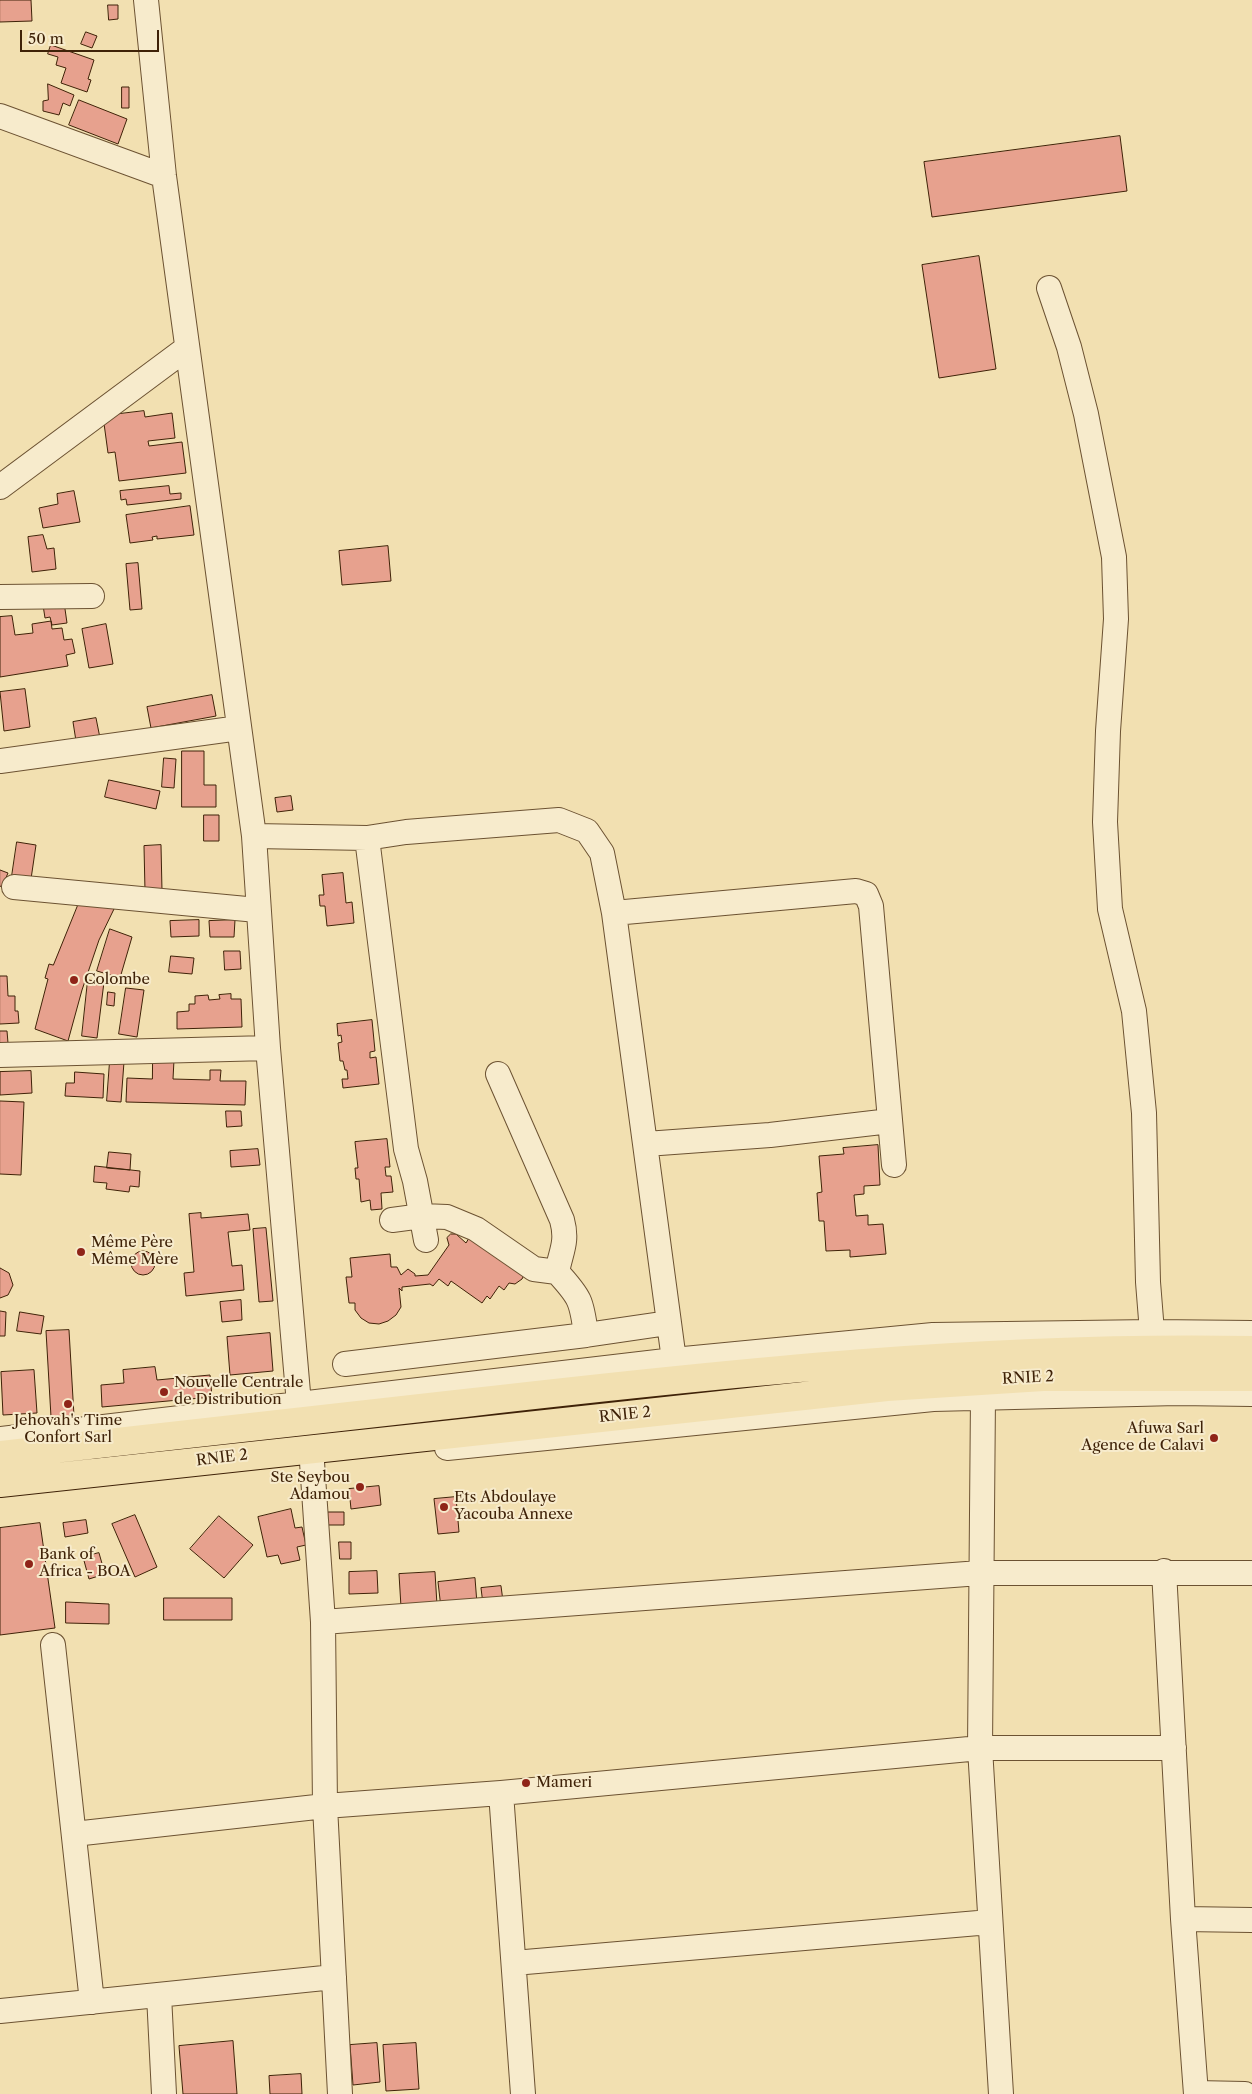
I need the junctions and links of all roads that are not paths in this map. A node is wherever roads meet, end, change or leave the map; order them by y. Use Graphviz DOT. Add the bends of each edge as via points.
graph roads {
  1 [pos="146,0"];
  2 [pos="0,116"];
  3 [pos="164,176"];
  4 [pos="1049,288"];
  5 [pos="187,348"];
  6 [pos="0,487"];
  7 [pos="92,596"];
  8 [pos="0,597"];
  9 [pos="239,728"];
  10 [pos="0,761"];
  11 [pos="254,836"];
  12 [pos="367,838"];
  13 [pos="14,887"];
  14 [pos="257,910"];
  15 [pos="614,913"];
  16 [pos="268,1048"];
  17 [pos="0,1055"];
  18 [pos="498,1074"];
  19 [pos="890,1121"];
  20 [pos="646,1144"];
  21 [pos="898,1165"];
  22 [pos="422,1216"];
  23 [pos="392,1220"];
  24 [pos="426,1240"];
  25 [pos="557,1272"];
  26 [pos="668,1323"];
  27 [pos="1152,1332"];
  28 [pos="1252,1333"];
  29 [pos="586,1336"];
  30 [pos="1252,1350"];
  31 [pos="674,1360"];
  32 [pos="346,1364"];
  33 [pos="1252,1378"];
  34 [pos="1252,1394"];
  35 [pos="983,1396"];
  36 [pos="299,1404"];
  37 [pos="0,1439"];
  38 [pos="0,1455"];
  39 [pos="312,1462"];
  40 [pos="0,1483"];
  41 [pos="0,1495"];
  42 [pos="1164,1571"];
  43 [pos="980,1573"];
  44 [pos="1252,1573"];
  45 [pos="323,1622"];
  46 [pos="53,1645"];
  47 [pos="980,1748"];
  48 [pos="1174,1748"];
  49 [pos="501,1793"];
  50 [pos="324,1806"];
  51 [pos="74,1834"];
  52 [pos="1183,1919"];
  53 [pos="1252,1920"];
  54 [pos="990,1922"];
  55 [pos="514,1962"];
  56 [pos="334,1977"];
  57 [pos="159,1995"];
  58 [pos="92,2002"];
  59 [pos="0,2012"];
  60 [pos="164,2094"];
  61 [pos="340,2094"];
  62 [pos="523,2094"];
  63 [pos="1001,2094"];
  64 [pos="1196,2094"];
  65 [pos="1245,2094"];
  1 -- 3 [label="street"];
  2 -- 3 [label="street"];
  3 -- 5 [label="street"];
  4 -- 27 [label="street" via="1069,347 1086,414 1114,557 1116,619 1105,822 1110,909 1134,1011 1144,1113"];
  5 -- 6 [label="street"];
  5 -- 9 [label="street"];
  7 -- 8 [label="street"];
  9 -- 10 [label="street"];
  9 -- 11 [label="street"];
  11 -- 12 [label="street"];
  11 -- 14 [label="street"];
  12 -- 15 [label="street" via="559,820 587,830 602,853"];
  12 -- 22 [label="street" via="406,1148"];
  13 -- 14 [label="street"];
  14 -- 16 [label="street"];
  15 -- 19 [label="street" via="856,891 866,894 871,906"];
  15 -- 20 [label="street"];
  16 -- 17 [label="street"];
  16 -- 36 [label="street"];
  18 -- 25 [label="street" via="562,1220 566,1234"];
  19 -- 20 [label="street" via="770,1135"];
  19 -- 21 [label="street"];
  20 -- 26 [label="street"];
  22 -- 23 [label="street"];
  22 -- 24 [label="street"];
  22 -- 25 [label="street" via="458,1220 534,1270"];
  25 -- 29 [label="street" via="577,1293 583,1307"];
  26 -- 29 [label="street"];
  26 -- 31 [label="street"];
  27 -- 28 [label="street"];
  27 -- 31 [label="street" via="933,1335"];
  29 -- 32 [label="street"];
  30 -- 38 [label="highway, RNIE 2 / RNIE 2" via="1180,1348 924,1357 676,1379"];
  31 -- 36 [label="street"];
  33 -- 40 [label="highway, RNIE 2 / RNIE 2" via="1043,1377 887,1387"];
  34 -- 35 [label="street" via="1177,1392"];
  35 -- 39 [label="street" via="933,1398"];
  35 -- 43 [label="street"];
  36 -- 37 [label="street"];
  39 -- 41 [label="street"];
  39 -- 45 [label="street"];
  42 -- 43 [label="street"];
  42 -- 44 [label="street"];
  42 -- 48 [label="street"];
  43 -- 45 [label="street"];
  43 -- 47 [label="street"];
  45 -- 50 [label="street"];
  46 -- 51 [label="street"];
  47 -- 48 [label="street"];
  47 -- 49 [label="street"];
  47 -- 54 [label="street"];
  48 -- 52 [label="street"];
  49 -- 50 [label="street"];
  49 -- 55 [label="street"];
  50 -- 51 [label="street"];
  50 -- 56 [label="street"];
  51 -- 58 [label="street"];
  52 -- 53 [label="street"];
  52 -- 64 [label="street"];
  54 -- 55 [label="street"];
  54 -- 63 [label="street"];
  55 -- 62 [label="street"];
  56 -- 57 [label="street"];
  56 -- 61 [label="street"];
  57 -- 58 [label="street"];
  57 -- 60 [label="street"];
  58 -- 59 [label="street"];
  64 -- 65 [label="street"];
}
